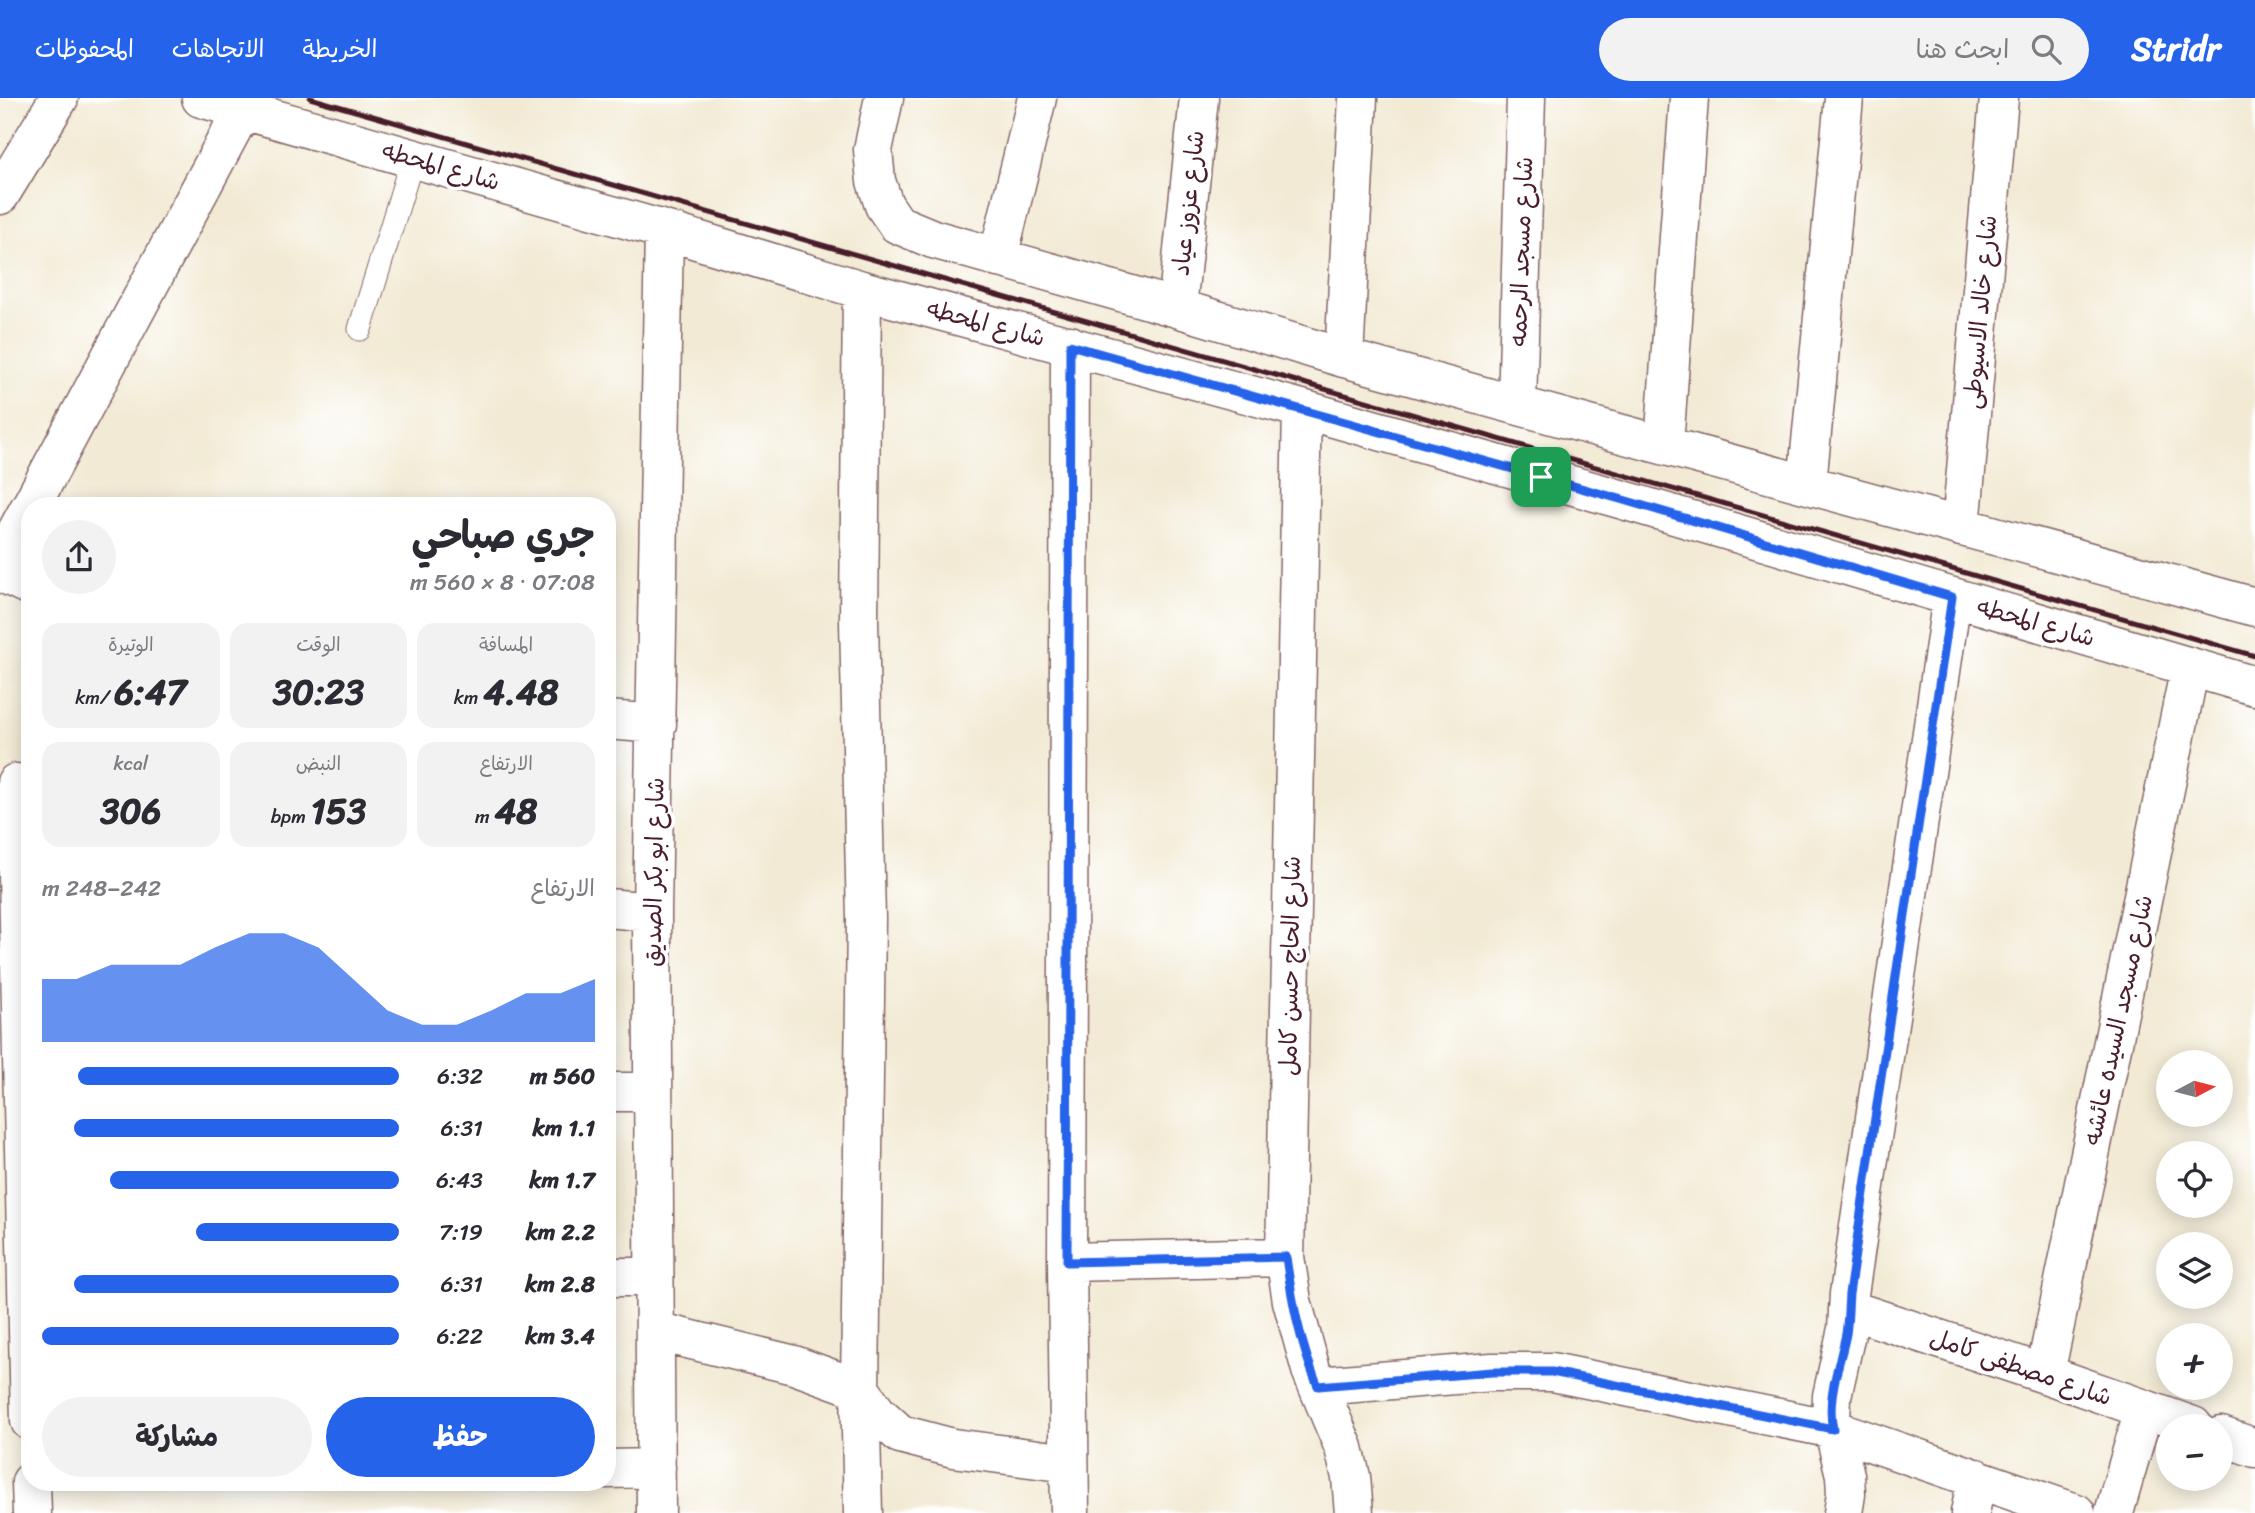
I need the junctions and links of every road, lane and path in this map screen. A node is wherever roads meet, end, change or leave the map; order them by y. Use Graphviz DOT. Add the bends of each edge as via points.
graph roads {
  1 [pos="59,98"];
  2 [pos="201,98"];
  3 [pos="884,98"];
  4 [pos="1037,98"];
  5 [pos="1199,98"];
  6 [pos="1358,98"];
  7 [pos="1526,98"];
  8 [pos="1689,98"];
  9 [pos="1844,98"];
  10 [pos="1999,98"];
  11 [pos="243,109"];
  12 [pos="413,157"];
  13 [pos="0,195"];
  14 [pos="664,230"];
  15 [pos="998,258"];
  16 [pos="862,290"];
  17 [pos="1178,308"];
  18 [pos="360,329"];
  19 [pos="1070,345"];
  20 [pos="1344,358"];
  21 [pos="1517,405"];
  22 [pos="1302,409"];
  23 [pos="1664,445"];
  24 [pos="1807,484"];
  25 [pos="35,497"];
  26 [pos="21,524"];
  27 [pos="1961,527"];
  28 [pos="0,562"];
  29 [pos="0,572"];
  30 [pos="21,582"];
  31 [pos="1952,597"];
  32 [pos="2255,607"];
  33 [pos="2190,667"];
  34 [pos="2255,686"];
  35 [pos="616,721"];
  36 [pos="657,724"];
  37 [pos="15,782"];
  38 [pos="616,909"];
  39 [pos="652,912"];
  40 [pos="21,965"];
  41 [pos="616,1092"];
  42 [pos="653,1092"];
  43 [pos="1286,1257"];
  44 [pos="1067,1262"];
  45 [pos="616,1277"];
  46 [pos="654,1277"];
  47 [pos="21,1309"];
  48 [pos="1848,1309"];
  49 [pos="655,1331"];
  50 [pos="14,1339"];
  51 [pos="2045,1374"];
  52 [pos="21,1375"];
  53 [pos="1318,1386"];
  54 [pos="860,1389"];
  55 [pos="2144,1409"];
  56 [pos="2158,1414"];
  57 [pos="1833,1429"];
  58 [pos="2233,1440"];
  59 [pos="2255,1448"];
  60 [pos="1069,1464"];
  61 [pos="656,1468"];
  62 [pos="616,1469"];
  63 [pos="31,1491"];
  64 [pos="1974,1495"];
  65 [pos="32,1513"];
  66 [pos="656,1513"];
  67 [pos="863,1513"];
  68 [pos="1070,1513"];
  69 [pos="1354,1513"];
  70 [pos="1843,1513"];
  71 [pos="2076,1513"];
  72 [pos="2113,1513"];
  1 -- 13 [label="street"];
  2 -- 11 [label="street, شارع المحطه"];
  3 -- 15 [label="street" via="873,150 884,205 897,223"];
  4 -- 15 [label="street"];
  5 -- 17 [label="street, شارع عزوز عياد"];
  6 -- 20 [label="street"];
  7 -- 21 [label="street, شارع مسجد الرحمه"];
  8 -- 23 [label="street"];
  9 -- 24 [label="street"];
  10 -- 27 [label="street, شارع خالد الاسيوطى"];
  11 -- 12 [label="street, شارع المحطه"];
  11 -- 25 [label="street"];
  12 -- 14 [label="street, شارع المحطه"];
  12 -- 18 [label="lane"];
  14 -- 16 [label="street, شارع المحطه"];
  14 -- 36 [label="street, شارع ابو بكر الصديق"];
  15 -- 17 [label="street"];
  16 -- 19 [label="street, شارع المحطه"];
  16 -- 54 [label="street" via="859,620 866,919"];
  17 -- 20 [label="street"];
  19 -- 22 [label="street, شارع المحطه"];
  19 -- 44 [label="street"];
  20 -- 21 [label="street"];
  21 -- 23 [label="street"];
  22 -- 31 [label="street, شارع المحطه"];
  22 -- 43 [label="street, شارع الحاج حسن كامل"];
  23 -- 24 [label="street"];
  24 -- 27 [label="street"];
  26 -- 28 [label="street"];
  27 -- 32 [label="street"];
  29 -- 30 [label="street"];
  31 -- 33 [label="street, شارع المحطه"];
  31 -- 48 [label="street"];
  33 -- 34 [label="street, شارع المحطه"];
  33 -- 51 [label="street, شارع مسجد السيده عائشه"];
  35 -- 36 [label="street"];
  36 -- 39 [label="street, شارع ابو بكر الصديق"];
  37 -- 40 [label="street"];
  38 -- 39 [label="street"];
  39 -- 42 [label="street, شارع ابو بكر الصديق"];
  41 -- 42 [label="street"];
  42 -- 46 [label="street, شارع ابو بكر الصديق"];
  43 -- 44 [label="street"];
  43 -- 53 [label="street, شارع الحاج حسن كامل" via="1292,1301"];
  44 -- 60 [label="street"];
  45 -- 46 [label="street"];
  46 -- 49 [label="street, شارع ابو بكر الصديق"];
  47 -- 50 [label="street"];
  48 -- 51 [label="street, شارع مصطفى كامل"];
  48 -- 57 [label="street" via="1832,1396"];
  49 -- 54 [label="street" via="794,1365"];
  49 -- 61 [label="street, شارع ابو بكر الصديق"];
  50 -- 52 [label="street"];
  51 -- 55 [label="street, شارع مصطفى كامل"];
  53 -- 57 [label="street" via="1492,1372 1552,1372"];
  53 -- 69 [label="street, شارع الحاج حسن كامل" via="1344,1448"];
  54 -- 60 [label="street" via="900,1434 953,1448"];
  54 -- 67 [label="street"];
  55 -- 56 [label="street, شارع مصطفى كامل"];
  55 -- 72 [label="street"];
  57 -- 64 [label="street"];
  57 -- 70 [label="street" via="1845,1475"];
  58 -- 59 [label="street"];
  60 -- 68 [label="street"];
  61 -- 62 [label="street"];
  61 -- 66 [label="street, شارع ابو بكر الصديق"];
  63 -- 65 [label="street"];
  64 -- 71 [label="street"];
}
